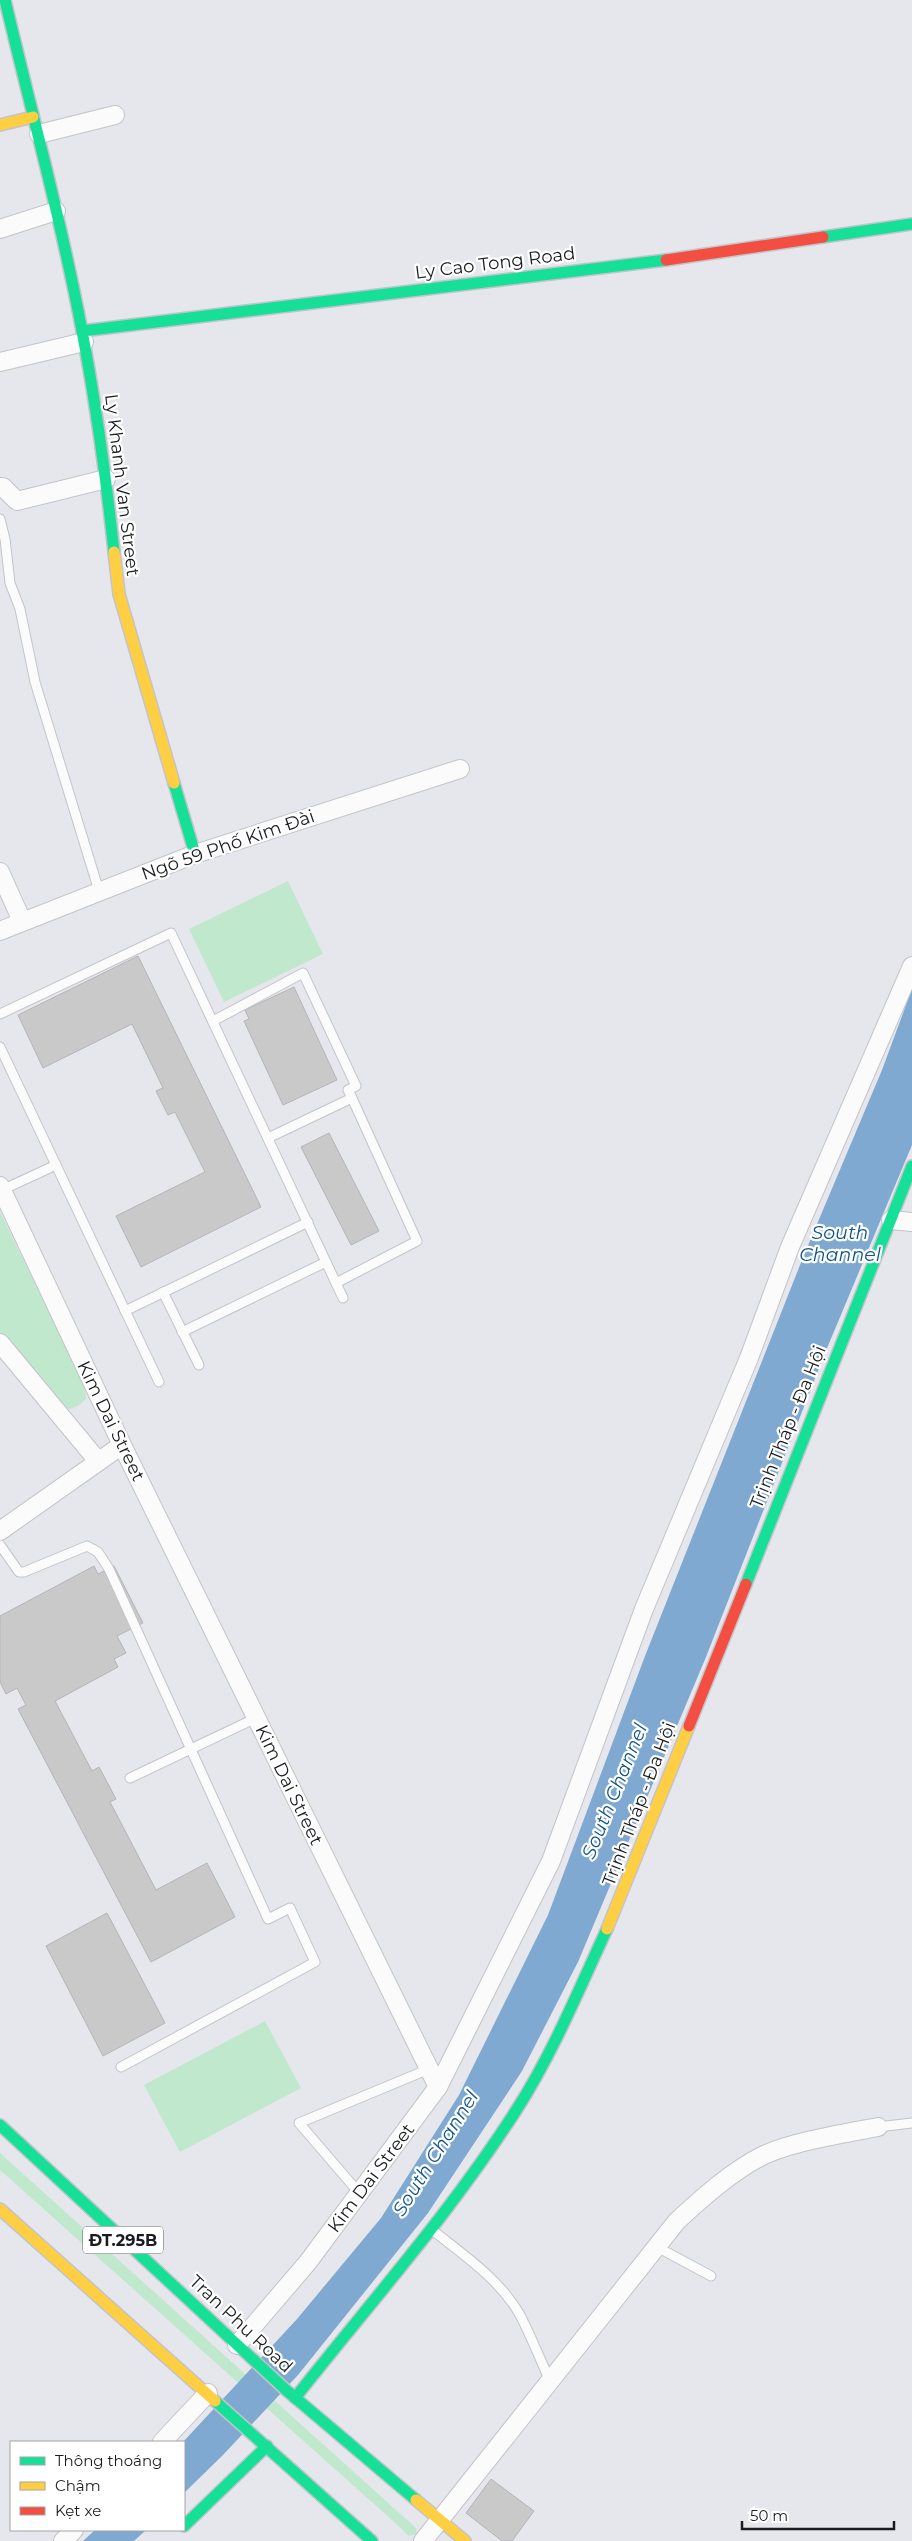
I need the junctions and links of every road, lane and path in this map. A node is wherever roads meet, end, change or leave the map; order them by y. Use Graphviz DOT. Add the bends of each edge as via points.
graph roads {
  1 [pos="4,9"];
  2 [pos="115,115"];
  3 [pos="0,125"];
  4 [pos="36,126"];
  5 [pos="56,211"];
  6 [pos="912,224"];
  7 [pos="0,229"];
  8 [pos="83,336"];
  9 [pos="0,362"];
  10 [pos="106,479"];
  11 [pos="0,487"];
  12 [pos="0,519"];
  13 [pos="460,769"];
  14 [pos="195,854"];
  15 [pos="0,872"];
  16 [pos="99,891"];
  17 [pos="22,921"];
  18 [pos="0,931"];
  19 [pos="912,966"];
  20 [pos="0,1014"];
  21 [pos="213,1021"];
  22 [pos="0,1047"];
  23 [pos="352,1098"];
  24 [pos="268,1138"];
  25 [pos="56,1165"];
  26 [pos="912,1166"];
  27 [pos="1,1188"];
  28 [pos="890,1220"];
  29 [pos="308,1222"];
  30 [pos="912,1222"];
  31 [pos="326,1262"];
  32 [pos="336,1283"];
  33 [pos="162,1292"];
  34 [pos="343,1298"];
  35 [pos="124,1310"];
  36 [pos="182,1332"];
  37 [pos="0,1343"];
  38 [pos="199,1365"];
  39 [pos="159,1382"];
  40 [pos="122,1444"];
  41 [pos="98,1461"];
  42 [pos="0,1531"];
  43 [pos="0,1545"];
  44 [pos="256,1718"];
  45 [pos="190,1749"];
  46 [pos="130,1778"];
  47 [pos="121,2067"];
  48 [pos="429,2068"];
  49 [pos="438,2087"];
  50 [pos="912,2123"];
  51 [pos="0,2125"];
  52 [pos="878,2127"];
  53 [pos="360,2194"];
  54 [pos="0,2209"];
  55 [pos="429,2228"];
  56 [pos="657,2247"];
  57 [pos="712,2276"];
  58 [pos="242,2350"];
  59 [pos="550,2381"];
  60 [pos="291,2394"];
  61 [pos="210,2395"];
  62 [pos="163,2441"];
  63 [pos="267,2446"];
  64 [pos="440,2519"];
  65 [pos="185,2525"];
  66 [pos="73,2531"];
  67 [pos="63,2541"];
  68 [pos="372,2541"];
  69 [pos="423,2541"];
  70 [pos="465,2541"];
  1 -- 4 [label="street, Ly Khanh Van Street"];
  2 -- 4 [label="street"];
  3 -- 4 [label="street"];
  4 -- 5 [label="street, Ly Khanh Van Street"];
  5 -- 7 [label="street"];
  5 -- 8 [label="street, Ly Khanh Van Street"];
  6 -- 8 [label="street, Ly Cao Tong Road"];
  8 -- 9 [label="street"];
  8 -- 10 [label="street, Ly Khanh Van Street"];
  10 -- 11 [label="street" via="17,501 3,486"];
  10 -- 14 [label="street, Ly Khanh Van Street" via="119,594"];
  12 -- 16 [label="lane" via="10,583 20,609 35,682"];
  13 -- 14 [label="street, Ngõ 59 Phố Kim Đài"];
  14 -- 16 [label="street, Ngõ 59 Phố Kim Đài"];
  15 -- 17 [label="street"];
  16 -- 17 [label="street, Ngõ 59 Phố Kim Đài"];
  17 -- 18 [label="street, Ngõ 59 Phố Kim Đài"];
  19 -- 49 [label="street" via="790,1247 749,1358 644,1609 551,1861"];
  20 -- 21 [label="lane" via="171,933"];
  21 -- 23 [label="lane" via="303,973 356,1086 348,1090"];
  21 -- 24 [label="lane"];
  22 -- 25 [label="lane"];
  23 -- 24 [label="lane"];
  23 -- 32 [label="lane" via="417,1241"];
  24 -- 29 [label="lane"];
  25 -- 27 [label="lane"];
  25 -- 35 [label="lane"];
  26 -- 28 [label="street, Trịnh Tháp - Đa Hội"];
  27 -- 40 [label="street, Kim Dai Street"];
  28 -- 30 [label="street"];
  28 -- 55 [label="street, Trịnh Tháp - Đa Hội" via="620,1898 571,2006 518,2107 476,2170"];
  29 -- 31 [label="lane"];
  29 -- 33 [label="lane"];
  31 -- 32 [label="lane"];
  31 -- 36 [label="lane"];
  32 -- 34 [label="lane"];
  33 -- 35 [label="lane"];
  33 -- 36 [label="lane"];
  35 -- 39 [label="lane"];
  36 -- 38 [label="lane"];
  37 -- 41 [label="street"];
  40 -- 41 [label="street"];
  40 -- 44 [label="street, Kim Dai Street"];
  41 -- 42 [label="street"];
  43 -- 45 [label="lane" via="19,1572 87,1546 98,1552 109,1569"];
  44 -- 45 [label="lane"];
  44 -- 48 [label="street, Kim Dai Street"];
  45 -- 46 [label="lane"];
  45 -- 47 [label="lane" via="268,1919 290,1908 315,1962"];
  48 -- 49 [label="street, Kim Dai Street"];
  48 -- 53 [label="lane" via="299,2123"];
  49 -- 53 [label="street, Kim Dai Street"];
  50 -- 52 [label="lane"];
  51 -- 58 [label="street, Tran Phu Road / ĐT.295B"];
  52 -- 56 [label="street" via="762,2156 701,2199"];
  53 -- 58 [label="street, Kim Dai Street"];
  54 -- 61 [label="street, ĐT.295B"];
  55 -- 59 [label="lane" via="468,2258 519,2313"];
  55 -- 60 [label="street, Trịnh Tháp - Đa Hội"];
  56 -- 57 [label="lane"];
  56 -- 59 [label="street"];
  58 -- 60 [label="street, Tran Phu Road / ĐT.295B"];
  59 -- 64 [label="street"];
  60 -- 64 [label="street, Tran Phu Road / ĐT.295B"];
  61 -- 62 [label="street"];
  61 -- 63 [label="street, ĐT.295B"];
  63 -- 65 [label="street"];
  63 -- 68 [label="street, ĐT.295B"];
  64 -- 69 [label="street"];
  64 -- 70 [label="street, Tran Phu Road / ĐT.295B"];
  66 -- 67 [label="street"];
}
